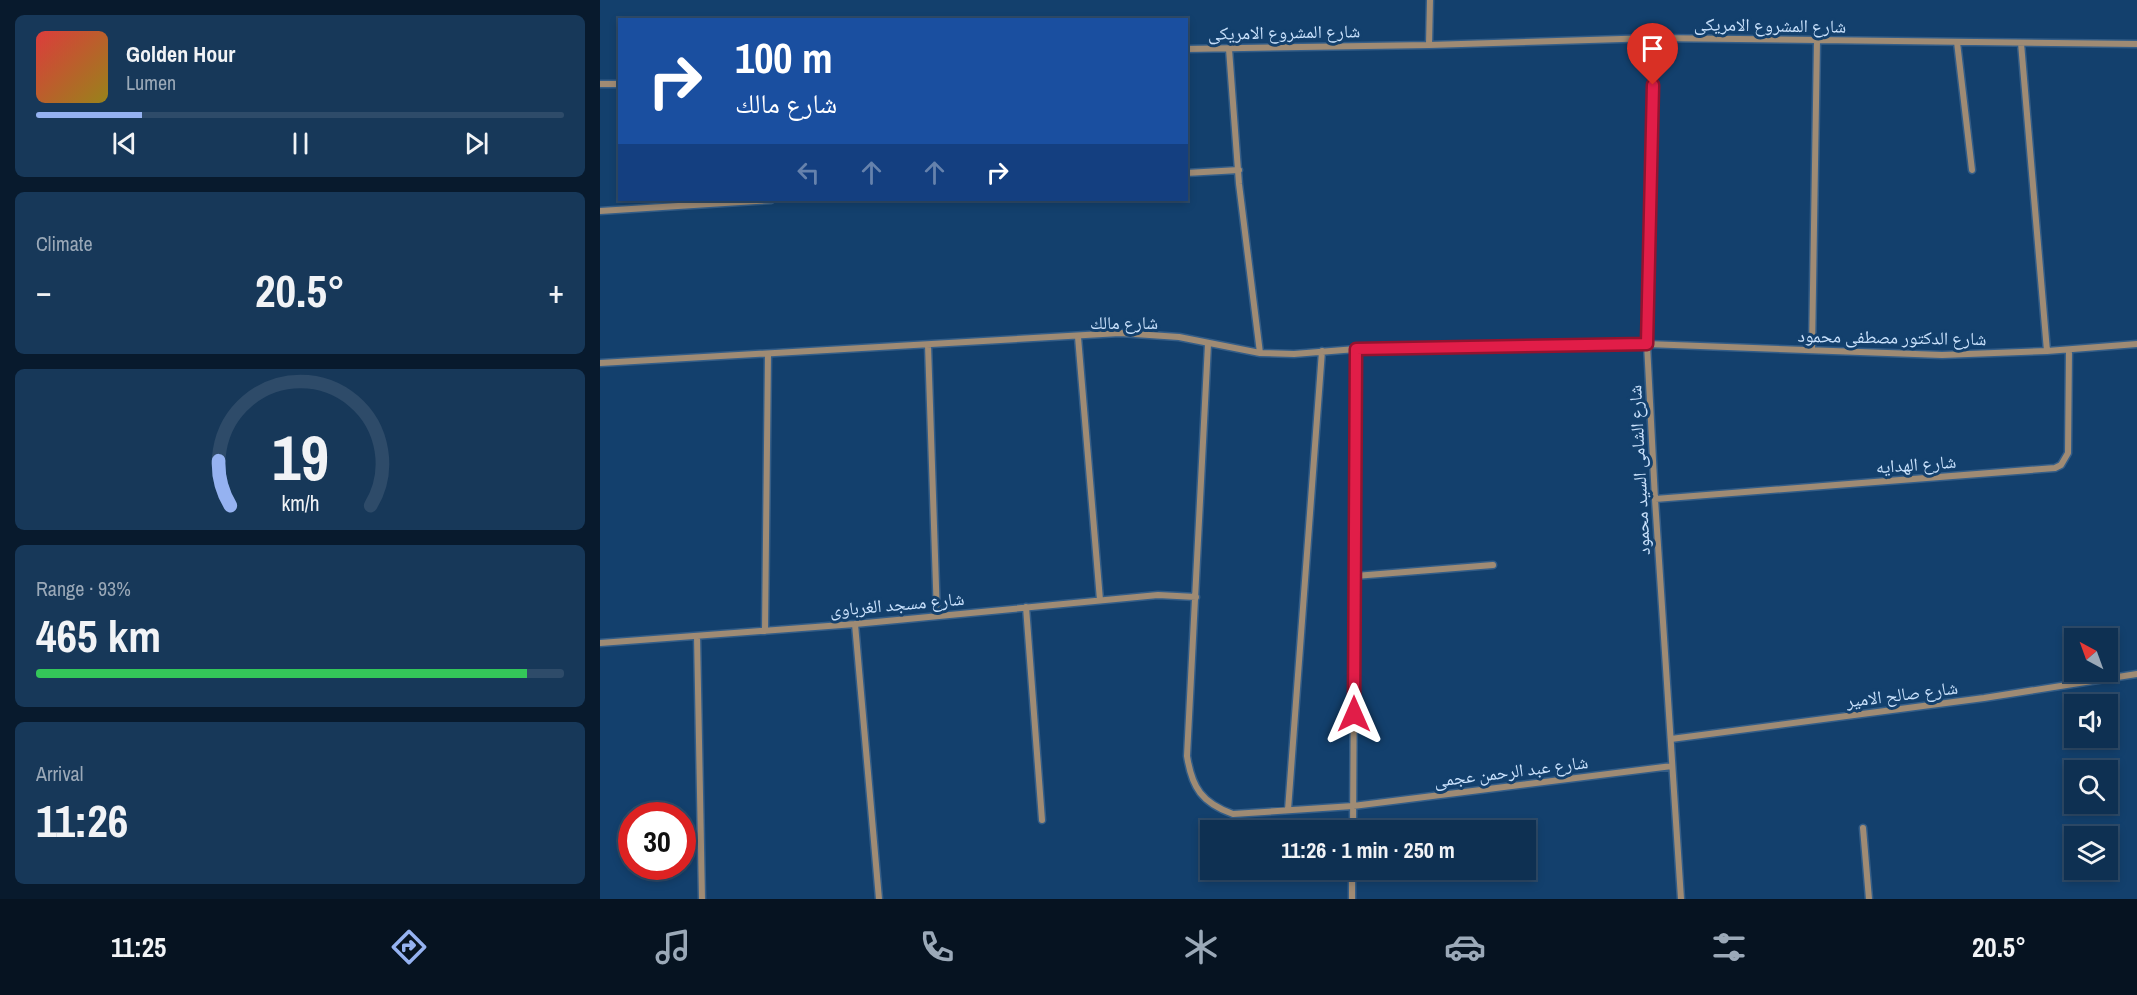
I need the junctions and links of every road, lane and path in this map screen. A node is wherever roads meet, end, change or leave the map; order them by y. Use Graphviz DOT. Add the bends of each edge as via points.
graph roads {
  1 [pos="1430,0"];
  2 [pos="1654,38"];
  3 [pos="1817,40"];
  4 [pos="1957,42"];
  5 [pos="2021,43"];
  6 [pos="2137,44"];
  7 [pos="1429,45"];
  8 [pos="1188,49"];
  9 [pos="1229,49"];
  10 [pos="600,84"];
  11 [pos="618,84"];
  12 [pos="1239,170"];
  13 [pos="1972,170"];
  14 [pos="1188,173"];
  15 [pos="755,201"];
  16 [pos="600,211"];
  17 [pos="1078,337"];
  18 [pos="1208,344"];
  19 [pos="1647,344"];
  20 [pos="2137,344"];
  21 [pos="928,345"];
  22 [pos="1356,349"];
  23 [pos="1812,350"];
  24 [pos="2069,350"];
  25 [pos="1322,351"];
  26 [pos="2047,351"];
  27 [pos="1260,353"];
  28 [pos="768,354"];
  29 [pos="600,363"];
  30 [pos="1655,499"];
  31 [pos="1493,565"];
  32 [pos="1355,576"];
  33 [pos="1196,597"];
  34 [pos="1100,600"];
  35 [pos="1026,607"];
  36 [pos="937,616"];
  37 [pos="855,624"];
  38 [pos="765,631"];
  39 [pos="697,636"];
  40 [pos="600,643"];
  41 [pos="2137,674"];
  42 [pos="1671,739"];
  43 [pos="1672,766"];
  44 [pos="1353,806"];
  45 [pos="1288,810"];
  46 [pos="1042,820"];
  47 [pos="1353,820"];
  48 [pos="1863,828"];
  49 [pos="1352,880"];
  50 [pos="702,899"];
  51 [pos="879,899"];
  52 [pos="1352,899"];
  53 [pos="1681,899"];
  54 [pos="1869,899"];
  1 -- 7 [label="street"];
  2 -- 3 [label="street, شارع المشروع الامريكى"];
  2 -- 7 [label="street, شارع المشروع الامريكى"];
  2 -- 19 [label="street, شارع الشامى السيد محمود"];
  3 -- 4 [label="street, شارع المشروع الامريكى"];
  3 -- 23 [label="street"];
  4 -- 5 [label="street, شارع المشروع الامريكى"];
  4 -- 13 [label="street"];
  5 -- 6 [label="street, شارع المشروع الامريكى"];
  5 -- 26 [label="street"];
  7 -- 9 [label="street, شارع المشروع الامريكى"];
  8 -- 9 [label="street, شارع المشروع الامريكى"];
  9 -- 12 [label="street"];
  10 -- 11 [label="street"];
  12 -- 14 [label="street"];
  12 -- 27 [label="street"];
  15 -- 16 [label="street"];
  17 -- 18 [label="street, شارع مالك" via="1132,334 1179,337"];
  17 -- 21 [label="street, شارع مالك"];
  17 -- 34 [label="street"];
  18 -- 27 [label="street, شارع مالك"];
  18 -- 33 [label="street, شارع عبد الرحمن عجمى"];
  19 -- 22 [label="street, شارع مالك"];
  19 -- 23 [label="street, شارع الدكتور مصطفى محمود"];
  19 -- 30 [label="street, شارع الشامى السيد محمود"];
  20 -- 24 [label="street, شارع الدكتور مصطفى محمود"];
  21 -- 28 [label="street, شارع مالك"];
  21 -- 36 [label="street"];
  22 -- 25 [label="street, شارع مالك"];
  22 -- 32 [label="street"];
  23 -- 26 [label="street, شارع الدكتور مصطفى محمود" via="1942,355"];
  24 -- 26 [label="street, شارع الدكتور مصطفى محمود"];
  24 -- 30 [label="street, شارع الهدايه" via="2068,453 2055,468"];
  25 -- 27 [label="street, شارع مالك"];
  25 -- 45 [label="street"];
  28 -- 29 [label="street, شارع مالك"];
  28 -- 38 [label="street"];
  30 -- 42 [label="street, شارع الشامى السيد محمود"];
  31 -- 32 [label="street"];
  32 -- 44 [label="street"];
  33 -- 34 [label="street, شارع مسجد الغرباوى" via="1158,595"];
  33 -- 45 [label="street, شارع عبد الرحمن عجمى" via="1187,756 1196,788 1206,800 1233,814"];
  34 -- 35 [label="street, شارع مسجد الغرباوى"];
  35 -- 36 [label="street, شارع مسجد الغرباوى"];
  35 -- 46 [label="street"];
  36 -- 37 [label="street, شارع مسجد الغرباوى"];
  37 -- 38 [label="street, شارع مسجد الغرباوى"];
  37 -- 51 [label="street"];
  38 -- 39 [label="street, شارع مسجد الغرباوى"];
  39 -- 40 [label="street, شارع مسجد الغرباوى"];
  39 -- 50 [label="street"];
  41 -- 42 [label="street, شارع صالح الامير"];
  42 -- 43 [label="street, شارع الشامى السيد محمود"];
  43 -- 44 [label="street, شارع عبد الرحمن عجمى"];
  43 -- 53 [label="street, شارع الشامى السيد محمود"];
  44 -- 45 [label="street, شارع عبد الرحمن عجمى"];
  44 -- 47 [label="street"];
  48 -- 54 [label="street"];
  49 -- 52 [label="street"];
}
